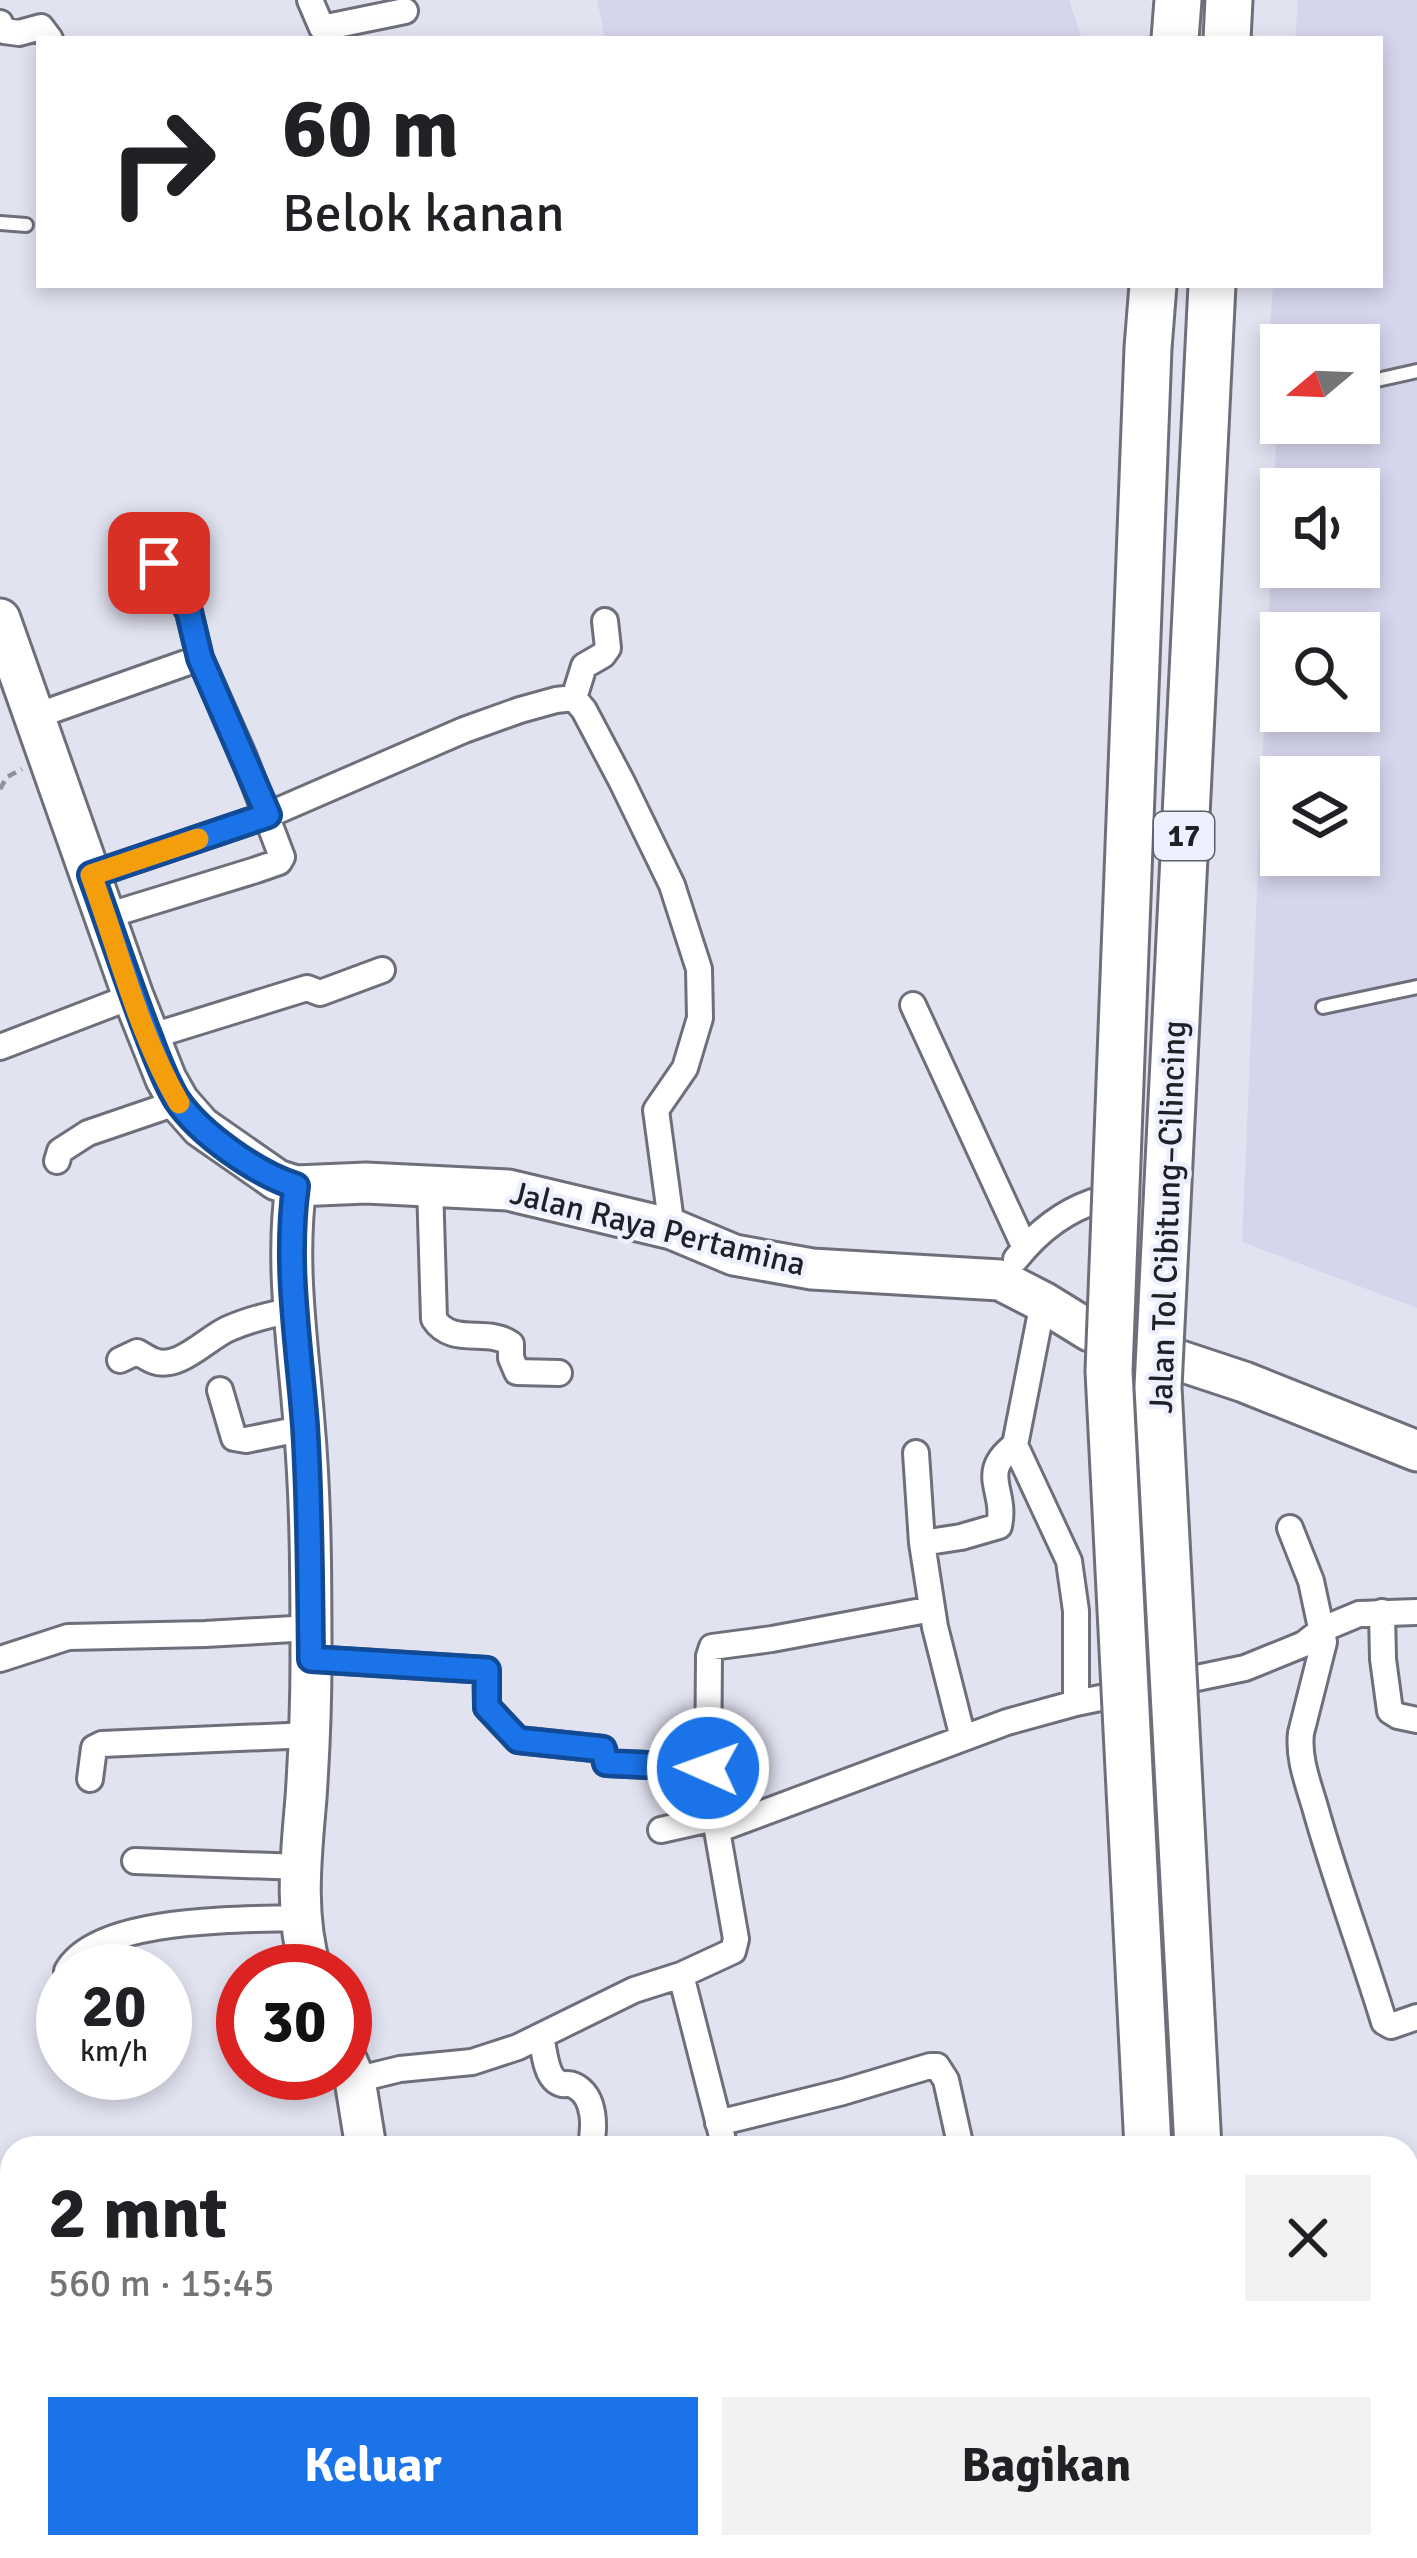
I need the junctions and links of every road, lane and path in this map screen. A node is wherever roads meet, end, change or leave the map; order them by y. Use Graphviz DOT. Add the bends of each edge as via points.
graph roads {
  1 [pos="310,0"];
  2 [pos="1178,0"];
  3 [pos="1229,0"];
  4 [pos="405,11"];
  5 [pos="0,23"];
  6 [pos="48,36"];
  7 [pos="1174,36"];
  8 [pos="1227,36"];
  9 [pos="0,223"];
  10 [pos="26,225"];
  11 [pos="1153,288"];
  12 [pos="1212,288"];
  13 [pos="1417,371"];
  14 [pos="1380,379"];
  15 [pos="159,563"];
  16 [pos="0,619"];
  17 [pos="605,621"];
  18 [pos="200,658"];
  19 [pos="574,698"];
  20 [pos="33,717"];
  21 [pos="268,815"];
  22 [pos="91,875"];
  23 [pos="106,916"];
  24 [pos="382,970"];
  25 [pos="1417,987"];
  26 [pos="133,996"];
  27 [pos="913,1005"];
  28 [pos="1323,1006"];
  29 [pos="149,1037"];
  30 [pos="0,1046"];
  31 [pos="178,1102"];
  32 [pos="57,1161"];
  33 [pos="430,1185"];
  34 [pos="296,1186"];
  35 [pos="1102,1199"];
  36 [pos="672,1229"];
  37 [pos="1025,1248"];
  38 [pos="1000,1280"];
  39 [pos="1043,1302"];
  40 [pos="294,1310"];
  41 [pos="120,1360"];
  42 [pos="559,1373"];
  43 [pos="220,1390"];
  44 [pos="305,1428"];
  45 [pos="1015,1445"];
  46 [pos="1417,1450"];
  47 [pos="916,1453"];
  48 [pos="1290,1528"];
  49 [pos="922,1543"];
  50 [pos="932,1609"];
  51 [pos="1382,1612"];
  52 [pos="1417,1612"];
  53 [pos="1323,1629"];
  54 [pos="311,1643"];
  55 [pos="0,1659"];
  56 [pos="1076,1703"];
  57 [pos="1417,1720"];
  58 [pos="310,1735"];
  59 [pos="963,1738"];
  60 [pos="708,1768"];
  61 [pos="90,1779"];
  62 [pos="716,1824"];
  63 [pos="661,1830"];
  64 [pos="135,1861"];
  65 [pos="300,1867"];
  66 [pos="299,1918"];
  67 [pos="102,1944"];
  68 [pos="305,1944"];
  69 [pos="681,1975"];
  70 [pos="1417,2017"];
  71 [pos="541,2036"];
  72 [pos="372,2068"];
  73 [pos="356,2100"];
  74 [pos="718,2123"];
  75 [pos="364,2136"];
  76 [pos="593,2136"];
  77 [pos="722,2136"];
  78 [pos="954,2136"];
  79 [pos="1147,2136"];
  80 [pos="1197,2136"];
  1 -- 4 [label="street" via="322,28"];
  2 -- 7 [label="highway"];
  3 -- 8 [label="highway"];
  5 -- 6 [label="street" via="10,34 40,27"];
  9 -- 10 [label="lane"];
  11 -- 79 [label="highway, Jalan Tol Cibitung–Cilincing / 17, bridge" via="1109,1371"];
  12 -- 80 [label="highway, Jalan Tol Cibitung–Cilincing / 17, bridge" via="1158,1387"];
  13 -- 14 [label="lane"];
  15 -- 18 [label="street" via="189,612"];
  16 -- 20 [label="main road"];
  17 -- 19 [label="street" via="608,648 584,666"];
  18 -- 20 [label="street"];
  18 -- 21 [label="street"];
  19 -- 21 [label="street" via="464,730"];
  19 -- 36 [label="street" via="672,885 699,969 700,1018 685,1068 656,1110"];
  20 -- 22 [label="main road"];
  21 -- 22 [label="street"];
  21 -- 23 [label="street" via="279,862"];
  22 -- 23 [label="main road"];
  23 -- 26 [label="main road"];
  24 -- 29 [label="street"];
  25 -- 28 [label="lane"];
  26 -- 29 [label="main road"];
  26 -- 30 [label="street"];
  27 -- 37 [label="street"];
  29 -- 31 [label="main road"];
  31 -- 32 [label="street" via="88,1133"];
  31 -- 34 [label="main road" via="244,1159"];
  33 -- 34 [label="main road, Jalan Raya Pertamina"];
  33 -- 36 [label="main road, Jalan Raya Pertamina" via="508,1190"];
  33 -- 42 [label="street" via="440,1328 504,1338 517,1372"];
  34 -- 40 [label="main road"];
  35 -- 37 [label="street" via="1066,1213"];
  36 -- 38 [label="main road, Jalan Raya Pertamina" via="734,1255 812,1269"];
  37 -- 38 [label="street"];
  38 -- 39 [label="main road, Jalan Raya Pertamina"];
  39 -- 45 [label="street"];
  39 -- 46 [label="main road, Jalan Raya Pertamina" via="1090,1331"];
  40 -- 41 [label="street" via="225,1330 175,1360 137,1352"];
  40 -- 44 [label="main road"];
  43 -- 44 [label="street" via="234,1438"];
  44 -- 54 [label="main road"];
  45 -- 49 [label="street" via="995,1466 999,1526"];
  45 -- 56 [label="street" via="1069,1561"];
  47 -- 49 [label="street"];
  48 -- 53 [label="street"];
  49 -- 50 [label="street"];
  50 -- 59 [label="street"];
  50 -- 60 [label="street" via="712,1647"];
  51 -- 52 [label="street"];
  51 -- 53 [label="street"];
  51 -- 57 [label="street" via="1390,1711"];
  53 -- 56 [label="street" via="1245,1668"];
  53 -- 70 [label="street" via="1302,1760 1384,2022"];
  54 -- 55 [label="street" via="205,1634 68,1637"];
  54 -- 58 [label="main road"];
  54 -- 60 [label="street" via="487,1670 487,1707 518,1740 603,1749 606,1763"];
  56 -- 59 [label="street"];
  58 -- 61 [label="street" via="102,1744 91,1756"];
  58 -- 65 [label="main road"];
  59 -- 62 [label="street"];
  60 -- 62 [label="street"];
  62 -- 63 [label="street"];
  62 -- 69 [label="street" via="736,1939 733,1951"];
  64 -- 65 [label="street"];
  65 -- 66 [label="main road"];
  66 -- 67 [label="street" via="147,1928"];
  66 -- 68 [label="main road"];
  69 -- 71 [label="street"];
  69 -- 74 [label="street"];
  71 -- 72 [label="street" via="472,2062"];
  71 -- 76 [label="street" via="550,2074 588,2100"];
  73 -- 75 [label="main road"];
  74 -- 77 [label="street"];
  74 -- 78 [label="street" via="938,2066"];
}
